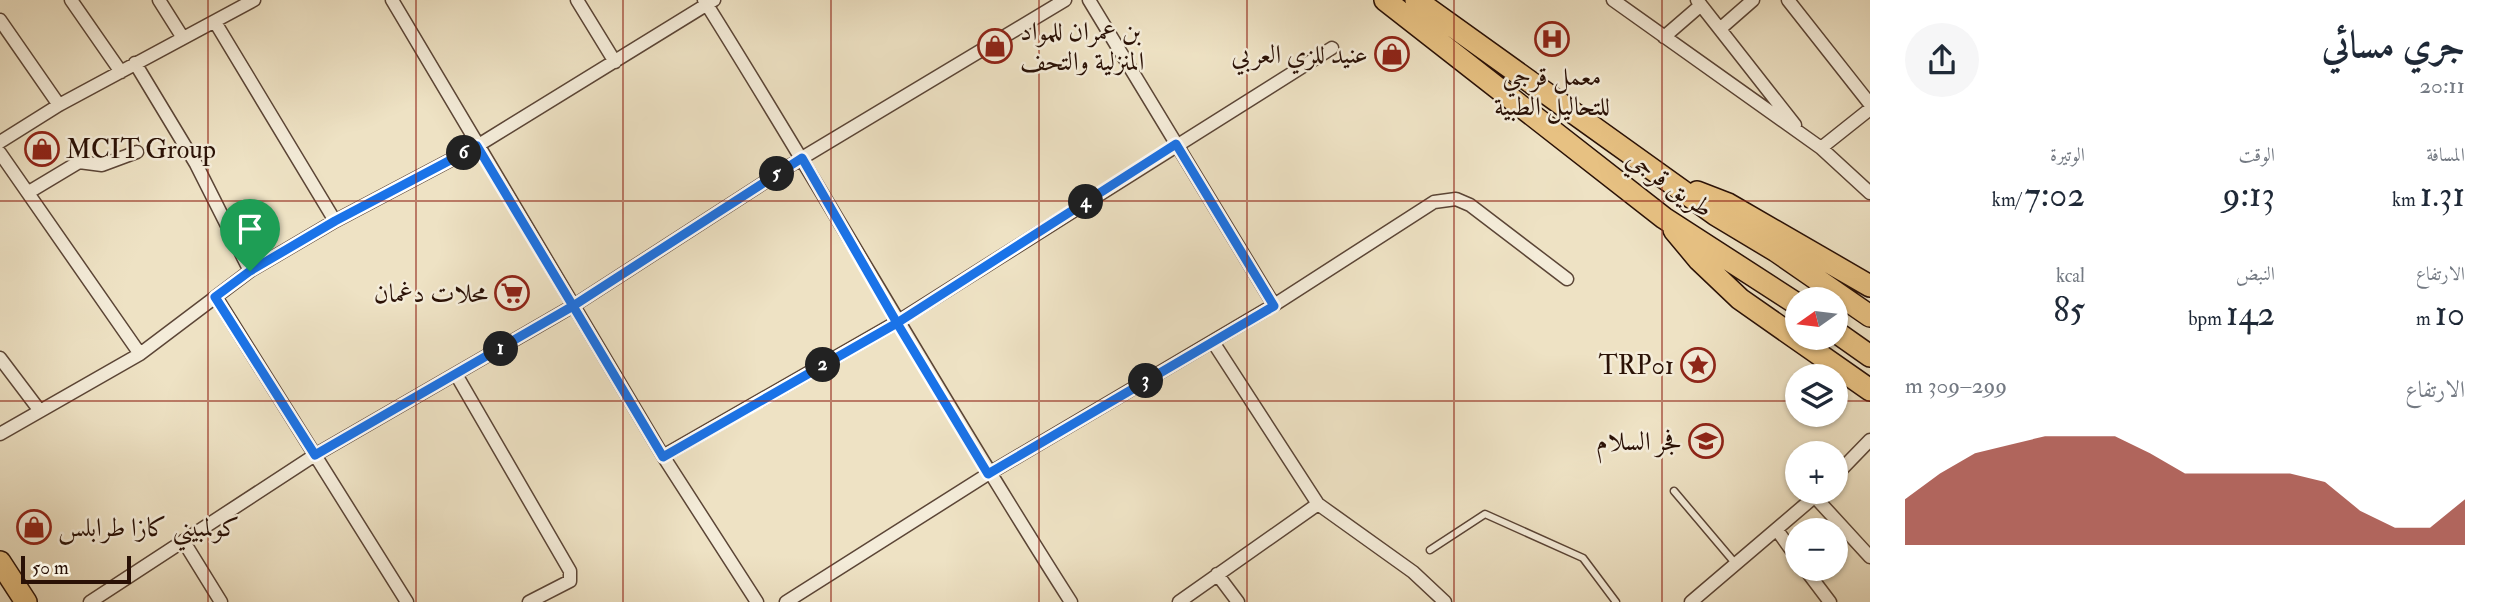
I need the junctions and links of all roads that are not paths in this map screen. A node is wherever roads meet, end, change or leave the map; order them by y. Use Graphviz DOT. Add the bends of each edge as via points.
graph roads {
  1 [pos="71,0"];
  2 [pos="159,0"];
  3 [pos="254,0"];
  4 [pos="393,0"];
  5 [pos="577,0"];
  6 [pos="1065,0"];
  7 [pos="1089,0"];
  8 [pos="1385,0"];
  9 [pos="1416,0"];
  10 [pos="1613,0"];
  11 [pos="1753,0"];
  12 [pos="1788,0"];
  13 [pos="708,1"];
  14 [pos="1699,2"];
  15 [pos="0,20"];
  16 [pos="215,22"];
  17 [pos="1721,28"];
  18 [pos="1664,37"];
  19 [pos="183,38"];
  20 [pos="1332,48"];
  21 [pos="615,62"];
  22 [pos="135,63"];
  23 [pos="121,72"];
  24 [pos="60,105"];
  25 [pos="1870,107"];
  26 [pos="1804,136"];
  27 [pos="0,142"];
  28 [pos="1176,144"];
  29 [pos="477,146"];
  30 [pos="1821,148"];
  31 [pos="137,152"];
  32 [pos="0,153"];
  33 [pos="802,158"];
  34 [pos="1669,181"];
  35 [pos="29,192"];
  36 [pos="1870,193"];
  37 [pos="1664,218"];
  38 [pos="335,221"];
  39 [pos="250,271"];
  40 [pos="1567,279"];
  41 [pos="1870,286"];
  42 [pos="1785,296"];
  43 [pos="215,297"];
  44 [pos="573,306"];
  45 [pos="1274,306"];
  46 [pos="1870,316"];
  47 [pos="897,323"];
  48 [pos="1848,340"];
  49 [pos="1213,342"];
  50 [pos="140,354"];
  51 [pos="1870,356"];
  52 [pos="0,358"];
  53 [pos="457,376"];
  54 [pos="1870,390"];
  55 [pos="40,411"];
  56 [pos="0,434"];
  57 [pos="1870,440"];
  58 [pos="315,455"];
  59 [pos="663,457"];
  60 [pos="1848,463"];
  61 [pos="988,474"];
  62 [pos="1674,491"];
  63 [pos="1318,504"];
  64 [pos="1806,504"];
  65 [pos="1825,504"];
  66 [pos="1777,530"];
  67 [pos="1785,541"];
  68 [pos="184,542"];
  69 [pos="1430,550"];
  70 [pos="1870,557"];
  71 [pos="0,562"];
  72 [pos="1735,564"];
  73 [pos="1217,574"];
  74 [pos="1814,581"];
  75 [pos="0,589"];
  76 [pos="8,602"];
  77 [pos="26,602"];
  78 [pos="90,602"];
  79 [pos="221,602"];
  80 [pos="407,602"];
  81 [pos="529,602"];
  82 [pos="757,602"];
  83 [pos="786,602"];
  84 [pos="1071,602"];
  85 [pos="1179,602"];
  86 [pos="1238,602"];
  87 [pos="1445,602"];
  88 [pos="1616,602"];
  89 [pos="1691,602"];
  90 [pos="1829,602"];
  1 -- 23 [label="street"];
  2 -- 19 [label="street"];
  3 -- 16 [label="street"];
  4 -- 29 [label="street"];
  5 -- 21 [label="street"];
  6 -- 33 [label="street"];
  7 -- 28 [label="street"];
  8 -- 37 [label="main road, طريق قرجي"];
  9 -- 34 [label="main road, طريق قرجي"];
  10 -- 18 [label="street"];
  11 -- 17 [label="street"];
  12 -- 25 [label="street"];
  13 -- 21 [label="street"];
  13 -- 33 [label="street"];
  14 -- 17 [label="street"];
  14 -- 18 [label="street"];
  15 -- 24 [label="street"];
  16 -- 19 [label="street"];
  16 -- 38 [label="street"];
  17 -- 26 [label="street"];
  18 -- 26 [label="street"];
  19 -- 22 [label="street"];
  20 -- 28 [label="street"];
  21 -- 29 [label="street"];
  22 -- 23 [label="street"];
  22 -- 39 [label="street" via="196,164"];
  23 -- 24 [label="street"];
  24 -- 27 [label="street"];
  25 -- 30 [label="street"];
  26 -- 30 [label="street"];
  28 -- 45 [label="street"];
  28 -- 47 [label="street"];
  29 -- 38 [label="street"];
  29 -- 44 [label="street"];
  30 -- 36 [label="street"];
  31 -- 35 [label="street" via="102,165 79,162"];
  32 -- 35 [label="street"];
  33 -- 44 [label="street"];
  33 -- 47 [label="street"];
  34 -- 41 [label="main road" via="1728,204"];
  34 -- 46 [label="main road, طريق قرجي"];
  35 -- 50 [label="street"];
  37 -- 42 [label="main road, طريق قرجي"];
  37 -- 54 [label="main road" via="1740,299"];
  38 -- 39 [label="street"];
  39 -- 43 [label="street"];
  40 -- 45 [label="street" via="1456,199 1434,202"];
  43 -- 50 [label="street"];
  43 -- 58 [label="street"];
  44 -- 53 [label="street"];
  44 -- 59 [label="street"];
  45 -- 49 [label="street"];
  47 -- 59 [label="street"];
  47 -- 61 [label="street"];
  48 -- 51 [label="main road"];
  49 -- 61 [label="street"];
  49 -- 63 [label="street"];
  50 -- 55 [label="street"];
  52 -- 55 [label="street"];
  53 -- 58 [label="street"];
  53 -- 81 [label="street" via="570,571 570,582"];
  55 -- 56 [label="street"];
  57 -- 60 [label="street"];
  58 -- 68 [label="street"];
  58 -- 80 [label="street"];
  59 -- 82 [label="street"];
  61 -- 83 [label="street"];
  61 -- 84 [label="street"];
  62 -- 72 [label="lane"];
  63 -- 73 [label="street"];
  63 -- 87 [label="street" via="1413,572"];
  64 -- 66 [label="street"];
  65 -- 70 [label="street"];
  66 -- 67 [label="street"];
  66 -- 72 [label="street"];
  68 -- 78 [label="street"];
  68 -- 79 [label="street"];
  69 -- 88 [label="lane" via="1485,514 1583,558"];
  71 -- 77 [label="main road"];
  72 -- 89 [label="street"];
  73 -- 85 [label="street"];
  73 -- 86 [label="street"];
  74 -- 90 [label="street"];
  75 -- 76 [label="main road"];
}
